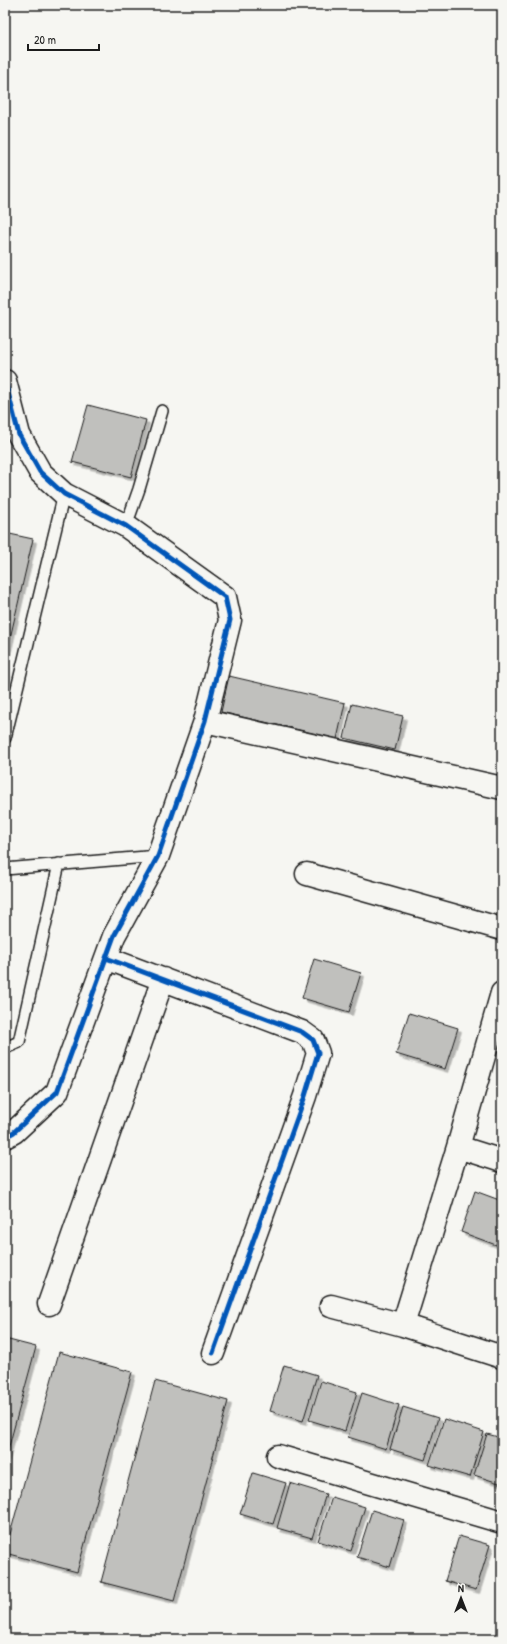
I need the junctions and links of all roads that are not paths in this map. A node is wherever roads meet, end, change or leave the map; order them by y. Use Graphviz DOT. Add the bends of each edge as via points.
graph roads {
  1 [pos="5,381"];
  2 [pos="162,411"];
  3 [pos="64,494"];
  4 [pos="126,526"];
  5 [pos="205,721"];
  6 [pos="5,738"];
  7 [pos="502,788"];
  8 [pos="158,856"];
  9 [pos="60,864"];
  10 [pos="5,869"];
  11 [pos="307,874"];
  12 [pos="502,929"];
  13 [pos="106,958"];
  14 [pos="163,979"];
  15 [pos="502,993"];
  16 [pos="5,1048"];
  17 [pos="5,1137"];
  18 [pos="458,1147"];
  19 [pos="502,1161"];
  20 [pos="49,1304"];
  21 [pos="331,1306"];
  22 [pos="403,1325"];
  23 [pos="213,1353"];
  24 [pos="502,1357"];
  25 [pos="278,1456"];
  26 [pos="502,1522"];
  1 -- 3 [label="street" via="19,435 40,472"];
  2 -- 4 [label="lane" via="140,489"];
  3 -- 4 [label="street"];
  3 -- 6 [label="lane"];
  4 -- 5 [label="street" via="225,597 230,620"];
  5 -- 7 [label="street"];
  5 -- 8 [label="street"];
  8 -- 9 [label="lane"];
  8 -- 13 [label="street" via="114,936"];
  9 -- 10 [label="lane"];
  9 -- 16 [label="lane" via="19,1042"];
  11 -- 12 [label="street"];
  13 -- 14 [label="street"];
  13 -- 17 [label="street" via="57,1092 14,1132"];
  14 -- 20 [label="street"];
  14 -- 23 [label="street" via="302,1032 314,1040 318,1053"];
  15 -- 18 [label="street"];
  18 -- 19 [label="street"];
  18 -- 22 [label="street"];
  21 -- 22 [label="street"];
  22 -- 24 [label="street"];
  25 -- 26 [label="street"];
}
